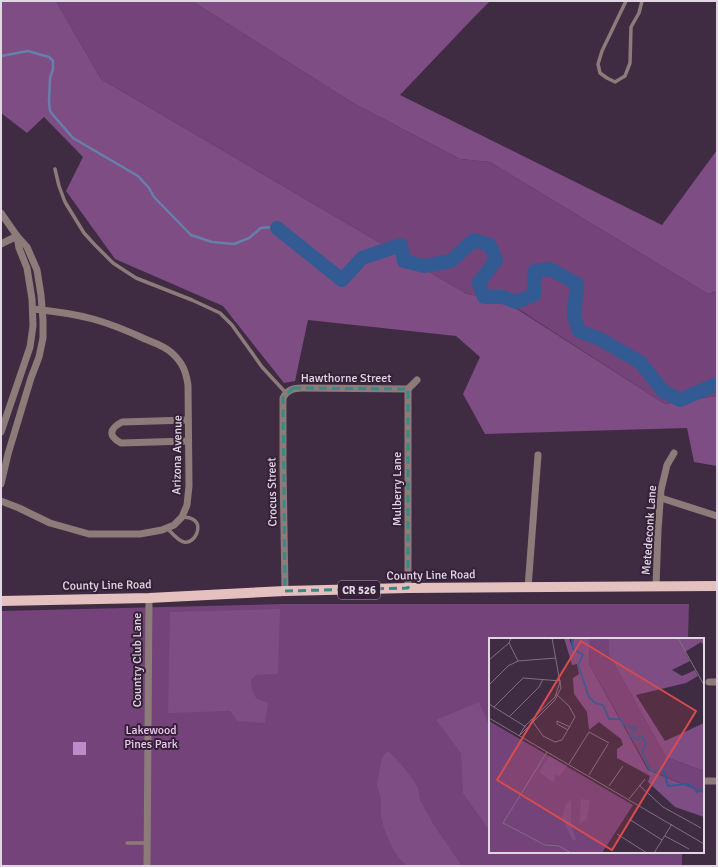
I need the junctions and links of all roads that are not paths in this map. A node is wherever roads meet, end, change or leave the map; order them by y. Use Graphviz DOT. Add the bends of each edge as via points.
graph roads {
  1 [pos="626,1"];
  2 [pos="642,1"];
  3 [pos="55,169"];
  4 [pos="1,213"];
  5 [pos="17,236"];
  6 [pos="1,244"];
  7 [pos="33,309"];
  8 [pos="42,310"];
  9 [pos="417,380"];
  10 [pos="408,389"];
  11 [pos="286,393"];
  12 [pos="188,420"];
  13 [pos="1,432"];
  14 [pos="188,441"];
  15 [pos="674,453"];
  16 [pos="538,455"];
  17 [pos="1,484"];
  18 [pos="661,498"];
  19 [pos="1,501"];
  20 [pos="717,516"];
  21 [pos="182,517"];
  22 [pos="167,528"];
  23 [pos="656,586"];
  24 [pos="717,586"];
  25 [pos="408,588"];
  26 [pos="528,588"];
  27 [pos="285,591"];
  28 [pos="149,598"];
  29 [pos="1,601"];
  30 [pos="709,682"];
  31 [pos="717,682"];
  32 [pos="704,781"];
  33 [pos="717,781"];
  34 [pos="127,842"];
  35 [pos="148,843"];
  36 [pos="147,866"];
  1 -- 2 [label="lane" via="598,64 600,73 615,82 625,76 630,63 631,27"];
  3 -- 11 [label="lane" via="65,202 84,232 113,263 136,278 220,312 262,367"];
  4 -- 5 [label="street"];
  5 -- 6 [label="street"];
  5 -- 7 [label="street" via="27,268"];
  5 -- 8 [label="street" via="27,247 37,270"];
  7 -- 8 [label="street, Arizona Avenue"];
  7 -- 13 [label="street" via="30,347"];
  8 -- 12 [label="street, Arizona Avenue" via="93,319 167,348 185,371 188,385"];
  8 -- 17 [label="street" via="43,338 39,357"];
  9 -- 10 [label="street"];
  10 -- 11 [label="street, Hawthorne Street" via="293,388"];
  10 -- 25 [label="street, Mulberry Lane"];
  11 -- 27 [label="street, Crocus Street" via="283,398"];
  12 -- 14 [label="street, Arizona Avenue"];
  12 -- 14 [label="street" via="122,422 112,430 115,440 121,443"];
  14 -- 21 [label="street, Arizona Avenue" via="188,499"];
  15 -- 18 [label="street, Metedeconk Lane" via="667,465"];
  16 -- 26 [label="street"];
  18 -- 20 [label="street"];
  18 -- 23 [label="street, Metedeconk Lane"];
  19 -- 22 [label="street" via="50,523 89,534 140,534"];
  21 -- 22 [label="street" via="174,526"];
  21 -- 22 [label="lane" via="194,520 197,525 196,535 192,540 184,542"];
  23 -- 24 [label="main road, County Line Road / CR 526"];
  23 -- 26 [label="main road, County Line Road / CR 526"];
  25 -- 26 [label="main road, County Line Road / CR 526"];
  25 -- 27 [label="main road, County Line Road / CR 526"];
  27 -- 28 [label="main road, County Line Road / CR 526"];
  28 -- 29 [label="main road, County Line Road / CR 526"];
  28 -- 35 [label="street, Country Club Lane"];
  30 -- 31 [label="street"];
  32 -- 33 [label="street"];
  34 -- 35 [label="lane"];
  35 -- 36 [label="street, Country Club Lane"];
}
